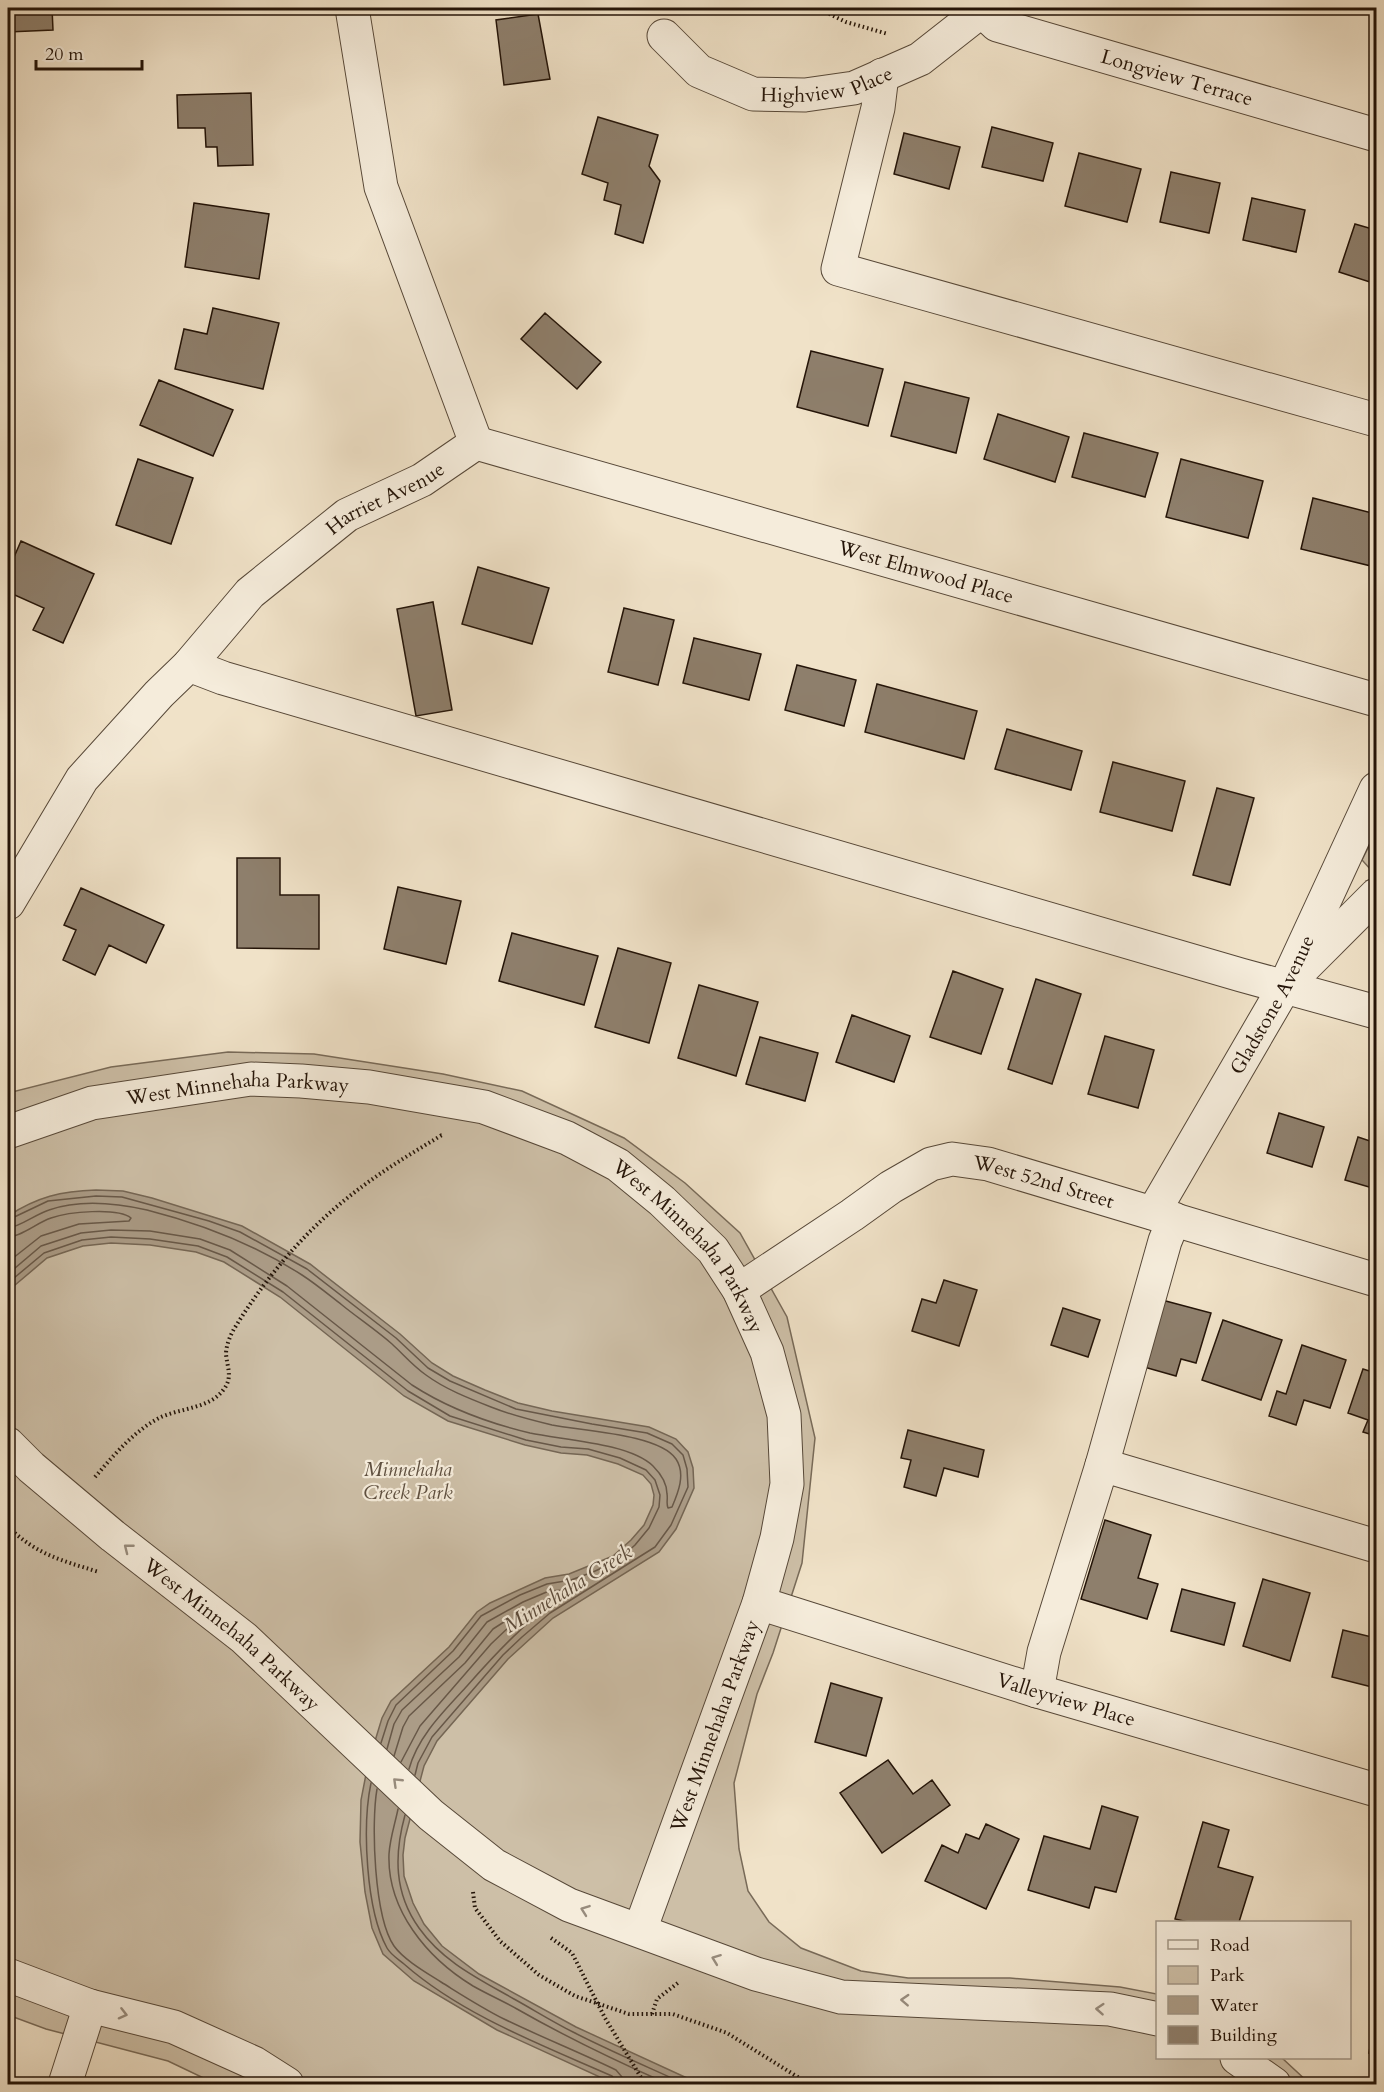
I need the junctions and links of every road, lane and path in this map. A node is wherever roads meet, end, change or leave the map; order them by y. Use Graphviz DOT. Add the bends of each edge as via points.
graph roads {
  1 [pos="352,8"];
  2 [pos="817,8"];
  3 [pos="983,10"];
  4 [pos="664,36"];
  5 [pos="896,36"];
  6 [pos="882,75"];
  7 [pos="1377,135"];
  8 [pos="1377,420"];
  9 [pos="476,443"];
  10 [pos="189,665"];
  11 [pos="1377,700"];
  12 [pos="1377,789"];
  13 [pos="1377,895"];
  14 [pos="8,903"];
  15 [pos="1285,986"];
  16 [pos="1377,1012"];
  17 [pos="450,1129"];
  18 [pos="8,1132"];
  19 [pos="1163,1216"];
  20 [pos="1377,1280"];
  21 [pos="739,1290"];
  22 [pos="8,1444"];
  23 [pos="1102,1465"];
  24 [pos="72,1502"];
  25 [pos="8,1527"];
  26 [pos="1377,1546"];
  27 [pos="100,1572"];
  28 [pos="759,1602"];
  29 [pos="1037,1691"];
  30 [pos="1377,1790"];
  31 [pos="472,1887"];
  32 [pos="640,1930"];
  33 [pos="544,1932"];
  34 [pos="8,1975"];
  35 [pos="684,1976"];
  36 [pos="596,2001"];
  37 [pos="90,2006"];
  38 [pos="652,2014"];
  39 [pos="1156,2019"];
  40 [pos="1238,2059"];
  41 [pos="65,2085"];
  42 [pos="286,2085"];
  43 [pos="645,2085"];
  44 [pos="809,2085"];
  45 [pos="1274,2085"];
  1 -- 9 [label="street" via="381,187"];
  2 -- 5 [label="path" via="846,22"];
  3 -- 6 [label="street, Highview Place" via="920,59"];
  3 -- 7 [label="street, Longview Terrace" via="997,25"];
  4 -- 6 [label="street, Highview Place" via="699,71 753,94 806,95 854,88"];
  6 -- 8 [label="street" via="878,108 838,269"];
  9 -- 10 [label="street, Harriet Avenue" via="422,480 347,515 250,593"];
  9 -- 11 [label="street, West Elmwood Place"];
  10 -- 14 [label="street, Harriet Avenue" via="82,779"];
  10 -- 15 [label="street" via="246,685"];
  12 -- 15 [label="street, Gladstone Avenue"];
  13 -- 15 [label="street"];
  15 -- 16 [label="street"];
  15 -- 19 [label="street, Gladstone Avenue"];
  17 -- 24 [label="path" via="339,1204 288,1254 231,1334 226,1355 229,1377 226,1388 216,1399 167,1415 144,1428 126,1442"];
  18 -- 21 [label="street, West Minnehaha Parkway" via="92,1103 251,1079 369,1087 484,1107 567,1138 618,1165 713,1250"];
  19 -- 20 [label="street, West 52nd Street"];
  19 -- 21 [label="street, West 52nd Street" via="988,1164 952,1159 931,1164 891,1187"];
  19 -- 23 [label="street, Gladstone Avenue" via="1165,1241"];
  21 -- 28 [label="street, West Minnehaha Parkway" via="767,1352 784,1415 787,1484"];
  22 -- 24 [label="street, West Minnehaha Parkway"];
  23 -- 26 [label="street"];
  23 -- 29 [label="street, Gladstone Avenue" via="1044,1653"];
  32 -- 24 [label="street, West Minnehaha Parkway, one-way" via="569,1905 494,1865 431,1815 244,1638"];
  25 -- 27 [label="path" via="48,1556"];
  28 -- 29 [label="street, Valleyview Place"];
  28 -- 32 [label="street, West Minnehaha Parkway"];
  29 -- 30 [label="street, Valleyview Place"];
  31 -- 36 [label="path" via="475,1908 500,1941 539,1975 575,1996"];
  39 -- 32 [label="street, West Minnehaha Parkway, one-way" via="1110,2009 841,1997 756,1974"];
  33 -- 36 [label="path" via="572,1953"];
  34 -- 37 [label="street"];
  35 -- 38 [label="path" via="657,1999"];
  36 -- 38 [label="path" via="629,2014"];
  36 -- 43 [label="path"];
  37 -- 41 [label="street"];
  37 -- 42 [label="street, one-way" via="174,2027 254,2063"];
  38 -- 44 [label="path" via="673,2014 727,2033"];
  40 -- 45 [label="street"];
}
